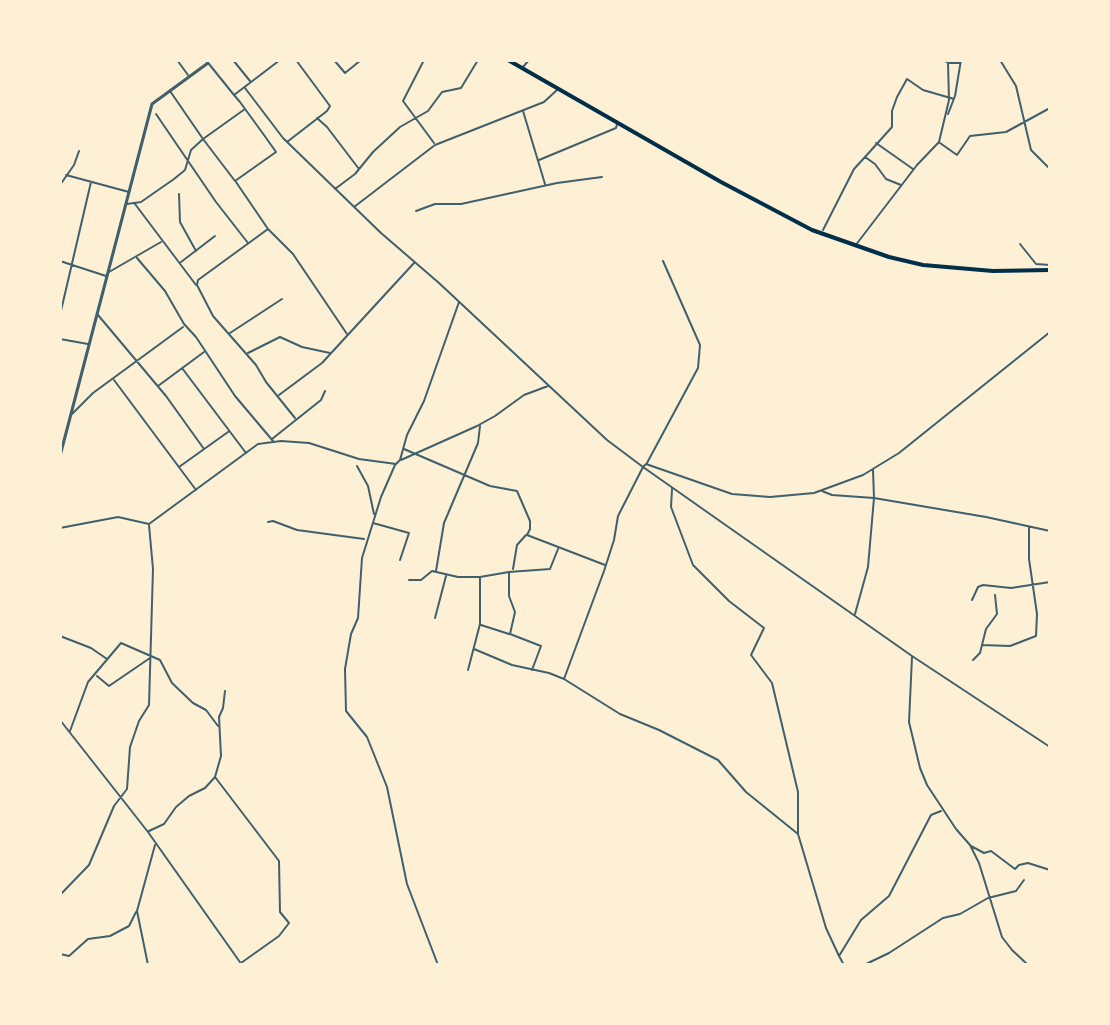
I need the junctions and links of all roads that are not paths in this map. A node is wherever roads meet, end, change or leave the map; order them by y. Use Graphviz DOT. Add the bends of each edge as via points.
graph roads {
  1 [pos="177,60"];
  2 [pos="233,60"];
  3 [pos="296,60"];
  4 [pos="334,60"];
  5 [pos="361,60"];
  6 [pos="424,60"];
  7 [pos="478,60"];
  8 [pos="508,60"];
  9 [pos="529,60"];
  10 [pos="943,60"];
  11 [pos="1000,60"];
  12 [pos="207,61"];
  13 [pos="277,61"];
  14 [pos="961,62"];
  15 [pos="948,63"];
  16 [pos="522,68"];
  17 [pos="189,77"];
  18 [pos="252,82"];
  19 [pos="245,88"];
  20 [pos="558,89"];
  21 [pos="170,91"];
  22 [pos="234,95"];
  23 [pos="954,99"];
  24 [pos="949,100"];
  25 [pos="1050,108"];
  26 [pos="245,109"];
  27 [pos="523,111"];
  28 [pos="156,114"];
  29 [pos="316,118"];
  30 [pos="413,118"];
  31 [pos="946,119"];
  32 [pos="618,123"];
  33 [pos="1024,123"];
  34 [pos="203,139"];
  35 [pos="287,142"];
  36 [pos="875,142"];
  37 [pos="939,142"];
  38 [pos="435,145"];
  39 [pos="79,151"];
  40 [pos="190,152"];
  41 [pos="182,154"];
  42 [pos="865,157"];
  43 [pos="539,160"];
  44 [pos="188,162"];
  45 [pos="359,169"];
  46 [pos="913,169"];
  47 [pos="1050,169"];
  48 [pos="66,175"];
  49 [pos="602,177"];
  50 [pos="235,181"];
  51 [pos="91,182"];
  52 [pos="60,185"];
  53 [pos="902,185"];
  54 [pos="546,186"];
  55 [pos="335,189"];
  56 [pos="129,192"];
  57 [pos="179,194"];
  58 [pos="134,203"];
  59 [pos="126,204"];
  60 [pos="354,207"];
  61 [pos="416,211"];
  62 [pos="268,229"];
  63 [pos="822,234"];
  64 [pos="215,236"];
  65 [pos="161,242"];
  66 [pos="248,243"];
  67 [pos="1020,244"];
  68 [pos="855,246"];
  69 [pos="196,251"];
  70 [pos="137,258"];
  71 [pos="60,261"];
  72 [pos="663,261"];
  73 [pos="415,262"];
  74 [pos="179,263"];
  75 [pos="72,264"];
  76 [pos="1050,267"];
  77 [pos="108,274"];
  78 [pos="198,288"];
  79 [pos="282,299"];
  80 [pos="459,302"];
  81 [pos="97,314"];
  82 [pos="60,315"];
  83 [pos="185,325"];
  84 [pos="1050,332"];
  85 [pos="229,334"];
  86 [pos="348,335"];
  87 [pos="60,339"];
  88 [pos="89,344"];
  89 [pos="205,351"];
  90 [pos="332,353"];
  91 [pos="247,354"];
  92 [pos="136,363"];
  93 [pos="182,368"];
  94 [pos="113,379"];
  95 [pos="158,386"];
  96 [pos="549,386"];
  97 [pos="325,391"];
  98 [pos="277,396"];
  99 [pos="71,415"];
  100 [pos="295,418"];
  101 [pos="480,424"];
  102 [pos="229,431"];
  103 [pos="273,440"];
  104 [pos="204,449"];
  105 [pos="403,449"];
  106 [pos="246,453"];
  107 [pos="412,453"];
  108 [pos="60,456"];
  109 [pos="400,460"];
  110 [pos="396,464"];
  111 [pos="646,464"];
  112 [pos="357,466"];
  113 [pos="179,467"];
  114 [pos="643,467"];
  115 [pos="873,469"];
  116 [pos="466,475"];
  117 [pos="672,488"];
  118 [pos="197,490"];
  119 [pos="821,491"];
  120 [pos="874,498"];
  121 [pos="374,515"];
  122 [pos="268,522"];
  123 [pos="372,522"];
  124 [pos="149,524"];
  125 [pos="1029,527"];
  126 [pos="60,528"];
  127 [pos="1050,531"];
  128 [pos="527,535"];
  129 [pos="366,539"];
  130 [pos="1050,544"];
  131 [pos="559,548"];
  132 [pos="400,560"];
  133 [pos="605,565"];
  134 [pos="436,571"];
  135 [pos="511,571"];
  136 [pos="446,575"];
  137 [pos="480,577"];
  138 [pos="409,580"];
  139 [pos="1050,582"];
  140 [pos="1032,584"];
  141 [pos="995,595"];
  142 [pos="972,600"];
  143 [pos="855,615"];
  144 [pos="435,618"];
  145 [pos="480,624"];
  146 [pos="510,634"];
  147 [pos="60,636"];
  148 [pos="982,645"];
  149 [pos="474,649"];
  150 [pos="912,656"];
  151 [pos="151,657"];
  152 [pos="108,660"];
  153 [pos="973,660"];
  154 [pos="468,670"];
  155 [pos="532,670"];
  156 [pos="96,675"];
  157 [pos="564,679"];
  158 [pos="225,691"];
  159 [pos="60,720"];
  160 [pos="218,726"];
  161 [pos="69,732"];
  162 [pos="1050,747"];
  163 [pos="215,777"];
  164 [pos="121,798"];
  165 [pos="943,810"];
  166 [pos="148,832"];
  167 [pos="798,834"];
  168 [pos="155,844"];
  169 [pos="970,845"];
  170 [pos="1050,870"];
  171 [pos="1024,880"];
  172 [pos="60,895"];
  173 [pos="991,898"];
  174 [pos="137,911"];
  175 [pos="60,954"];
  176 [pos="839,956"];
  177 [pos="241,964"];
  178 [pos="148,965"];
  179 [pos="438,965"];
  180 [pos="844,965"];
  181 [pos="864,965"];
  182 [pos="1028,965"];
  1 -- 17 [label="street"];
  2 -- 18 [label="street"];
  3 -- 29 [label="street" via="330,106"];
  4 -- 5 [label="street" via="345,73"];
  6 -- 30 [label="street" via="403,101"];
  7 -- 30 [label="street" via="461,88 442,92 428,111"];
  8 -- 16 [label="highway"];
  9 -- 16 [label="street"];
  10 -- 15 [label="street"];
  11 -- 33 [label="street" via="1016,86"];
  12 -- 17 [label="street"];
  12 -- 22 [label="street"];
  13 -- 18 [label="street"];
  14 -- 15 [label="street"];
  14 -- 23 [label="street"];
  15 -- 24 [label="street"];
  16 -- 20 [label="highway"];
  17 -- 21 [label="street"];
  18 -- 19 [label="street"];
  19 -- 22 [label="street"];
  19 -- 35 [label="street"];
  20 -- 27 [label="street"];
  20 -- 32 [label="highway"];
  21 -- 34 [label="street"];
  21 -- 56 [label="street" via="152,104"];
  22 -- 26 [label="street"];
  23 -- 24 [label="street"];
  23 -- 31 [label="street"];
  24 -- 31 [label="street"];
  24 -- 36 [label="street" via="907,79 892,111 892,127"];
  25 -- 33 [label="street"];
  26 -- 34 [label="street"];
  26 -- 50 [label="street" via="276,152"];
  27 -- 38 [label="street"];
  27 -- 43 [label="street"];
  28 -- 41 [label="street"];
  29 -- 35 [label="street"];
  29 -- 45 [label="street"];
  30 -- 38 [label="street"];
  30 -- 45 [label="street"];
  31 -- 37 [label="street"];
  32 -- 43 [label="street"];
  32 -- 63 [label="highway"];
  33 -- 37 [label="street" via="998,134 970,136 957,155"];
  33 -- 47 [label="street" via="1031,150"];
  34 -- 40 [label="street"];
  34 -- 50 [label="street"];
  35 -- 55 [label="street"];
  36 -- 42 [label="street"];
  36 -- 46 [label="street"];
  37 -- 46 [label="street"];
  38 -- 60 [label="street"];
  39 -- 48 [label="street"];
  40 -- 41 [label="street"];
  40 -- 44 [label="street"];
  41 -- 44 [label="street"];
  42 -- 53 [label="street" via="886,179"];
  42 -- 63 [label="street"];
  43 -- 54 [label="street"];
  44 -- 58 [label="street" via="174,179"];
  44 -- 66 [label="street"];
  45 -- 55 [label="street"];
  46 -- 53 [label="street"];
  48 -- 51 [label="street"];
  48 -- 52 [label="street"];
  49 -- 54 [label="street"];
  50 -- 62 [label="street"];
  51 -- 56 [label="street"];
  51 -- 75 [label="street"];
  53 -- 68 [label="street"];
  54 -- 61 [label="street"];
  55 -- 60 [label="street"];
  56 -- 59 [label="street"];
  57 -- 69 [label="street" via="180,222"];
  58 -- 59 [label="street"];
  58 -- 65 [label="street"];
  59 -- 77 [label="street"];
  60 -- 73 [label="street"];
  62 -- 66 [label="street"];
  62 -- 86 [label="street" via="286,246"];
  63 -- 68 [label="highway"];
  64 -- 69 [label="street"];
  65 -- 70 [label="street"];
  65 -- 74 [label="street"];
  66 -- 78 [label="street" via="198,280"];
  67 -- 76 [label="street" via="1036,264"];
  68 -- 76 [label="highway" via="948,269"];
  69 -- 74 [label="street"];
  70 -- 77 [label="street"];
  70 -- 83 [label="street"];
  71 -- 75 [label="street"];
  72 -- 111 [label="street" via="700,345 698,368"];
  73 -- 80 [label="street"];
  73 -- 86 [label="street"];
  74 -- 78 [label="street"];
  75 -- 77 [label="street"];
  75 -- 82 [label="street"];
  77 -- 81 [label="street"];
  78 -- 85 [label="street"];
  79 -- 85 [label="street"];
  80 -- 96 [label="street"];
  80 -- 105 [label="street"];
  81 -- 88 [label="street"];
  81 -- 92 [label="street"];
  83 -- 89 [label="street"];
  83 -- 92 [label="street"];
  84 -- 115 [label="street"];
  85 -- 91 [label="street"];
  86 -- 90 [label="street"];
  87 -- 88 [label="street"];
  88 -- 99 [label="street"];
  89 -- 93 [label="street"];
  89 -- 103 [label="street"];
  90 -- 91 [label="street" via="280,337"];
  90 -- 98 [label="street"];
  91 -- 98 [label="street"];
  92 -- 94 [label="street"];
  92 -- 95 [label="street"];
  93 -- 95 [label="street"];
  93 -- 102 [label="street"];
  94 -- 99 [label="street"];
  94 -- 113 [label="street"];
  95 -- 104 [label="street"];
  96 -- 101 [label="street" via="524,395"];
  96 -- 114 [label="street"];
  97 -- 100 [label="street" via="321,400"];
  98 -- 100 [label="street"];
  99 -- 108 [label="street"];
  100 -- 103 [label="street"];
  101 -- 107 [label="street"];
  101 -- 116 [label="street"];
  102 -- 104 [label="street"];
  102 -- 106 [label="street"];
  103 -- 106 [label="street"];
  103 -- 110 [label="street"];
  104 -- 113 [label="street"];
  105 -- 107 [label="street"];
  105 -- 109 [label="street"];
  106 -- 118 [label="street"];
  107 -- 109 [label="street"];
  107 -- 116 [label="street"];
  109 -- 110 [label="street"];
  110 -- 121 [label="street"];
  111 -- 114 [label="street"];
  111 -- 119 [label="street" via="732,494 770,497"];
  112 -- 121 [label="street"];
  113 -- 118 [label="street"];
  114 -- 117 [label="street"];
  114 -- 133 [label="street" via="621,509"];
  115 -- 119 [label="street"];
  115 -- 120 [label="street"];
  116 -- 128 [label="street" via="517,491 530,523"];
  116 -- 134 [label="street" via="444,523"];
  117 -- 143 [label="street"];
  117 -- 167 [label="street" via="671,507 693,565 763,626 751,655 772,683 798,792"];
  118 -- 124 [label="street"];
  119 -- 120 [label="street"];
  120 -- 125 [label="street"];
  120 -- 143 [label="street" via="868,567"];
  121 -- 123 [label="street"];
  122 -- 129 [label="street"];
  123 -- 129 [label="street"];
  123 -- 132 [label="street" via="409,533"];
  124 -- 126 [label="street" via="118,517"];
  124 -- 151 [label="street"];
  125 -- 127 [label="street"];
  125 -- 140 [label="street"];
  127 -- 130 [label="street"];
  128 -- 131 [label="street"];
  128 -- 135 [label="street" via="517,545"];
  129 -- 179 [label="street" via="358,618 345,669 346,711 367,737 387,787 407,884"];
  131 -- 133 [label="street"];
  131 -- 135 [label="street" via="550,569"];
  133 -- 157 [label="street"];
  134 -- 136 [label="street"];
  134 -- 138 [label="street"];
  135 -- 137 [label="street"];
  135 -- 146 [label="street" via="509,596 515,612"];
  136 -- 137 [label="street"];
  136 -- 144 [label="street"];
  137 -- 145 [label="street"];
  139 -- 140 [label="street"];
  140 -- 142 [label="street" via="983,585"];
  140 -- 148 [label="street" via="1036,636 1010,646"];
  141 -- 148 [label="street" via="997,614"];
  143 -- 150 [label="street"];
  145 -- 146 [label="street"];
  145 -- 149 [label="street"];
  146 -- 155 [label="street" via="540,644"];
  147 -- 152 [label="street"];
  148 -- 153 [label="street"];
  149 -- 154 [label="street"];
  149 -- 155 [label="street"];
  150 -- 162 [label="street"];
  150 -- 165 [label="street" via="908,703 913,747"];
  151 -- 152 [label="street" via="121,643"];
  151 -- 156 [label="street" via="109,686"];
  151 -- 160 [label="street" via="160,660 172,683"];
  151 -- 164 [label="street" via="151,695 130,747 127,789"];
  152 -- 156 [label="street"];
  155 -- 157 [label="street"];
  156 -- 161 [label="street" via="88,682"];
  157 -- 167 [label="street" via="620,714 718,760 746,792"];
  158 -- 160 [label="street"];
  159 -- 161 [label="street"];
  160 -- 163 [label="street" via="221,756"];
  161 -- 164 [label="street"];
  163 -- 166 [label="street"];
  163 -- 177 [label="street" via="279,861 280,912 289,923"];
  164 -- 166 [label="street"];
  164 -- 172 [label="street" via="89,865"];
  165 -- 169 [label="street"];
  165 -- 176 [label="street" via="931,815 889,896 861,920"];
  166 -- 168 [label="street"];
  167 -- 176 [label="street"];
  168 -- 174 [label="street"];
  168 -- 177 [label="street"];
  169 -- 170 [label="street" via="991,851 1015,869 1028,863"];
  169 -- 173 [label="street"];
  171 -- 173 [label="street" via="1016,891"];
  173 -- 181 [label="street" via="943,918"];
  173 -- 182 [label="street" via="1002,937"];
  174 -- 175 [label="street" via="129,926 88,939 69,956"];
  174 -- 178 [label="street"];
  176 -- 180 [label="street"];
}
